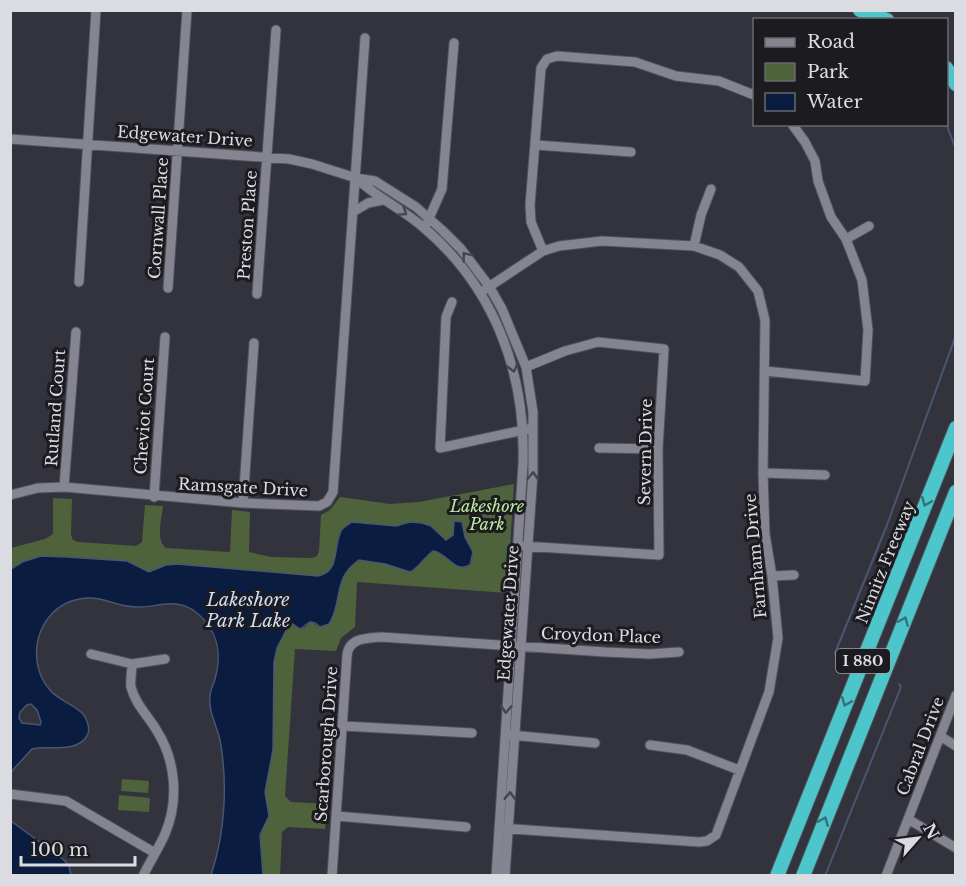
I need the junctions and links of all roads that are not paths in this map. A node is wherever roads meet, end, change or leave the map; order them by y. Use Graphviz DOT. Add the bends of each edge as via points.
graph roads {
  1 [pos="96,10"];
  2 [pos="187,10"];
  3 [pos="860,10"];
  4 [pos="882,18"];
  5 [pos="276,30"];
  6 [pos="365,38"];
  7 [pos="453,43"];
  8 [pos="948,71"];
  9 [pos="956,84"];
  10 [pos="753,95"];
  11 [pos="793,126"];
  12 [pos="10,139"];
  13 [pos="88,144"];
  14 [pos="536,146"];
  15 [pos="177,150"];
  16 [pos="631,152"];
  17 [pos="266,157"];
  18 [pos="356,178"];
  19 [pos="711,189"];
  20 [pos="383,200"];
  21 [pos="353,212"];
  22 [pos="427,224"];
  23 [pos="869,226"];
  24 [pos="846,239"];
  25 [pos="694,246"];
  26 [pos="543,251"];
  27 [pos="79,282"];
  28 [pos="168,288"];
  29 [pos="485,289"];
  30 [pos="257,294"];
  31 [pos="452,302"];
  32 [pos="76,332"];
  33 [pos="165,337"];
  34 [pos="254,343"];
  35 [pos="526,367"];
  36 [pos="765,371"];
  37 [pos="956,421"];
  38 [pos="956,428"];
  39 [pos="529,429"];
  40 [pos="948,447"];
  41 [pos="599,448"];
  42 [pos="658,449"];
  43 [pos="763,473"];
  44 [pos="825,476"];
  45 [pos="64,487"];
  46 [pos="956,492"];
  47 [pos="10,495"];
  48 [pos="154,497"];
  49 [pos="243,503"];
  50 [pos="952,506"];
  51 [pos="518,546"];
  52 [pos="528,546"];
  53 [pos="794,575"];
  54 [pos="772,576"];
  55 [pos="510,646"];
  56 [pos="522,646"];
  57 [pos="679,652"];
  58 [pos="91,654"];
  59 [pos="165,660"];
  60 [pos="132,664"];
  61 [pos="956,695"];
  62 [pos="343,726"];
  63 [pos="472,734"];
  64 [pos="504,734"];
  65 [pos="515,735"];
  66 [pos="940,736"];
  67 [pos="595,743"];
  68 [pos="651,745"];
  69 [pos="956,746"];
  70 [pos="739,770"];
  71 [pos="10,794"];
  72 [pos="336,816"];
  73 [pos="908,819"];
  74 [pos="466,827"];
  75 [pos="504,828"];
  76 [pos="956,848"];
  77 [pos="155,853"];
  78 [pos="143,876"];
  79 [pos="332,876"];
  80 [pos="496,876"];
  81 [pos="505,876"];
  82 [pos="777,876"];
  83 [pos="803,876"];
  84 [pos="886,876"];
  1 -- 13 [label="street"];
  2 -- 15 [label="street, Cornwall Place"];
  3 -- 4 [label="highway"];
  5 -- 17 [label="street, Preston Place"];
  6 -- 18 [label="street, Ramsgate Drive"];
  7 -- 22 [label="street" via="442,189"];
  8 -- 9 [label="highway"];
  10 -- 14 [label="street" via="719,81 675,76 635,62 557,56 547,59 541,68"];
  11 -- 24 [label="street" via="815,161 831,217"];
  12 -- 13 [label="street, Edgewater Drive"];
  13 -- 15 [label="street, Edgewater Drive"];
  13 -- 27 [label="street"];
  14 -- 16 [label="street"];
  14 -- 26 [label="street" via="531,222"];
  15 -- 17 [label="street, Edgewater Drive"];
  15 -- 28 [label="street, Cornwall Place"];
  17 -- 18 [label="street, Edgewater Drive" via="312,164"];
  17 -- 30 [label="street, Preston Place"];
  18 -- 20 [label="street, Edgewater Drive"];
  18 -- 21 [label="street, Ramsgate Drive"];
  18 -- 22 [label="street, Edgewater Drive" via="375,181 416,207"];
  19 -- 25 [label="street"];
  20 -- 21 [label="street"];
  20 -- 22 [label="street, Edgewater Drive, one-way"];
  21 -- 49 [label="street, Ramsgate Drive" via="333,492 319,506"];
  22 -- 29 [label="street, Edgewater Drive" via="442,230 461,249"];
  23 -- 24 [label="street"];
  24 -- 36 [label="street" via="862,280 868,330 865,381"];
  25 -- 26 [label="street, Farnham Drive" via="602,242"];
  25 -- 36 [label="street, Farnham Drive" via="739,267 758,291 765,320"];
  26 -- 29 [label="street, Farnham Drive"];
  29 -- 35 [label="street, Edgewater Drive" via="506,317"];
  29 -- 39 [label="street, Edgewater Drive, one-way" via="507,348"];
  31 -- 39 [label="street" via="446,317 440,448"];
  32 -- 45 [label="street, Rutland Court"];
  33 -- 48 [label="street, Cheviot Court"];
  34 -- 49 [label="street"];
  35 -- 39 [label="street, Edgewater Drive" via="533,412"];
  35 -- 42 [label="street, Severn Drive" via="598,342 664,349"];
  36 -- 43 [label="street, Farnham Drive"];
  37 -- 40 [label="highway"];
  38 -- 40 [label="highway, Nimitz Freeway / I 880"];
  39 -- 51 [label="street, Edgewater Drive"];
  52 -- 39 [label="street, Edgewater Drive, one-way" via="533,473"];
  40 -- 82 [label="highway, Nimitz Freeway / I 880, one-way"];
  41 -- 42 [label="street"];
  42 -- 52 [label="street, Severn Drive" via="659,555"];
  43 -- 44 [label="street"];
  43 -- 54 [label="street, Farnham Drive" via="765,534"];
  45 -- 47 [label="street, Ramsgate Drive"];
  45 -- 48 [label="street, Ramsgate Drive"];
  46 -- 50 [label="highway, I 880"];
  48 -- 49 [label="street, Ramsgate Drive"];
  83 -- 50 [label="highway, I 880, one-way"];
  51 -- 52 [label="street, Severn Drive"];
  51 -- 55 [label="street, Edgewater Drive"];
  52 -- 56 [label="street, Edgewater Drive"];
  53 -- 54 [label="street"];
  54 -- 70 [label="street, Farnham Drive" via="778,638 769,692"];
  55 -- 56 [label="street, Scarborough Drive"];
  55 -- 62 [label="street, Scarborough Drive" via="381,637 352,643 348,648"];
  55 -- 64 [label="street, Edgewater Drive, one-way"];
  56 -- 57 [label="street, Croydon Place" via="651,654"];
  56 -- 65 [label="street, Edgewater Drive"];
  58 -- 60 [label="street"];
  59 -- 60 [label="street"];
  60 -- 77 [label="street" via="131,687 168,751 173,776 170,820"];
  61 -- 66 [label="street, Cabral Drive"];
  62 -- 63 [label="street"];
  62 -- 72 [label="street, Scarborough Drive"];
  64 -- 65 [label="street"];
  64 -- 75 [label="street, Edgewater Drive"];
  65 -- 67 [label="street"];
  75 -- 65 [label="street, Edgewater Drive, one-way"];
  66 -- 69 [label="street"];
  66 -- 73 [label="street, Cabral Drive"];
  68 -- 70 [label="street" via="687,750"];
  70 -- 75 [label="street, Farnham Drive" via="716,835 699,842"];
  71 -- 77 [label="street" via="66,801"];
  72 -- 74 [label="street"];
  72 -- 79 [label="street, Scarborough Drive"];
  73 -- 76 [label="street"];
  73 -- 84 [label="street, Cabral Drive"];
  75 -- 80 [label="street, Edgewater Drive"];
  75 -- 81 [label="street, Edgewater Drive"];
  77 -- 78 [label="street"];
}
